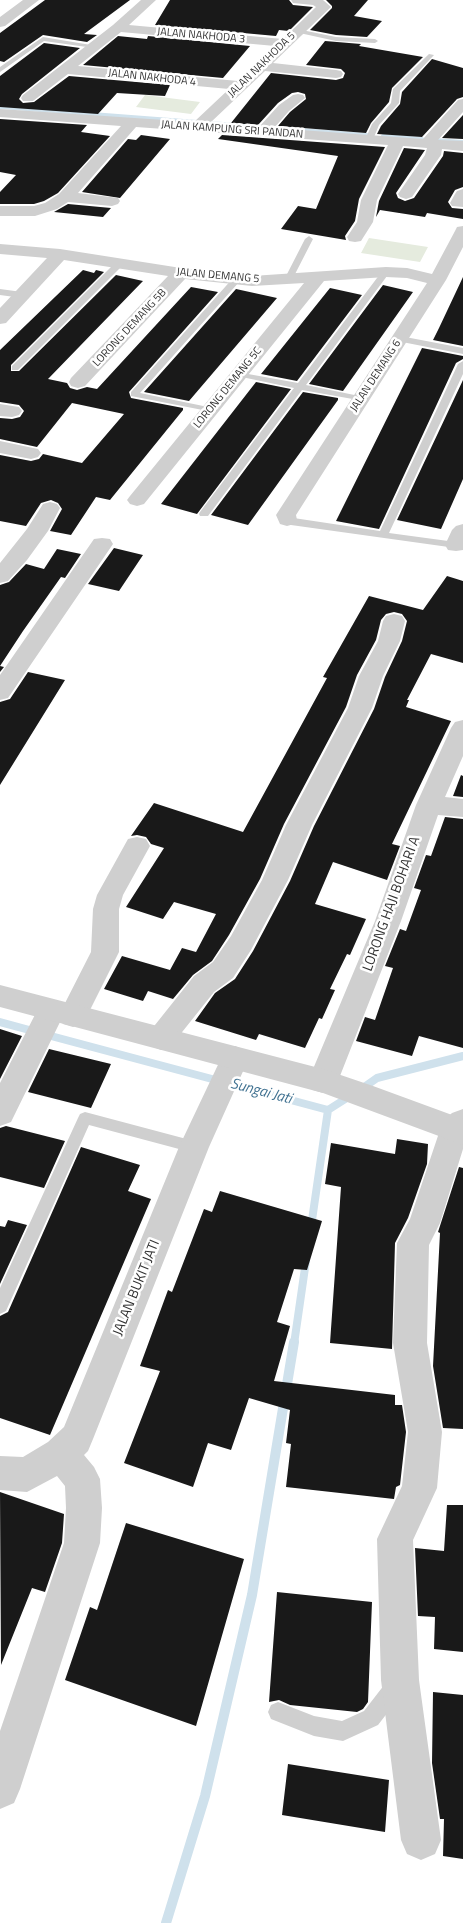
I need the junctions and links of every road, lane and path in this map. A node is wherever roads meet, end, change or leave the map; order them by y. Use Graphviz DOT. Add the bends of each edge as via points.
graph roads {
  1 [pos="32,0"];
  2 [pos="149,0"];
  3 [pos="298,0"];
  4 [pos="0,23"];
  5 [pos="118,28"];
  6 [pos="297,31"];
  7 [pos="375,41"];
  8 [pos="284,43"];
  9 [pos="94,46"];
  10 [pos="430,54"];
  11 [pos="0,56"];
  12 [pos="14,59"];
  13 [pos="261,66"];
  14 [pos="64,69"];
  15 [pos="0,70"];
  16 [pos="336,74"];
  17 [pos="240,86"];
  18 [pos="28,98"];
  19 [pos="298,98"];
  20 [pos="463,103"];
  21 [pos="1,114"];
  22 [pos="132,123"];
  23 [pos="201,124"];
  24 [pos="266,129"];
  25 [pos="369,140"];
  26 [pos="396,142"];
  27 [pos="431,144"];
  28 [pos="463,146"];
  29 [pos="406,194"];
  30 [pos="65,197"];
  31 [pos="112,201"];
  32 [pos="0,211"];
  33 [pos="463,230"];
  34 [pos="355,237"];
  35 [pos="309,239"];
  36 [pos="0,249"];
  37 [pos="60,254"];
  38 [pos="119,264"];
  39 [pos="386,272"];
  40 [pos="181,273"];
  41 [pos="319,276"];
  42 [pos="289,278"];
  43 [pos="237,279"];
  44 [pos="437,280"];
  45 [pos="0,292"];
  46 [pos="22,295"];
  47 [pos="0,319"];
  48 [pos="400,339"];
  49 [pos="463,350"];
  50 [pos="463,364"];
  51 [pos="15,368"];
  52 [pos="240,374"];
  53 [pos="78,382"];
  54 [pos="300,386"];
  55 [pos="361,399"];
  56 [pos="210,410"];
  57 [pos="0,447"];
  58 [pos="30,453"];
  59 [pos="137,500"];
  60 [pos="50,508"];
  61 [pos="204,514"];
  62 [pos="287,520"];
  63 [pos="383,535"];
  64 [pos="461,540"];
  65 [pos="102,544"];
  66 [pos="0,576"];
  67 [pos="394,621"];
  68 [pos="0,692"];
  69 [pos="463,728"];
  70 [pos="429,805"];
  71 [pos="463,808"];
  72 [pos="137,846"];
  73 [pos="0,996"];
  74 [pos="62,1013"];
  75 [pos="161,1038"];
  76 [pos="227,1078"];
  77 [pos="329,1083"];
  78 [pos="0,1113"];
  79 [pos="458,1138"];
  80 [pos="194,1147"];
  81 [pos="0,1306"];
  82 [pos="60,1454"];
  83 [pos="0,1473"];
  84 [pos="400,1680"];
  85 [pos="278,1712"];
  86 [pos="0,1789"];
  87 [pos="422,1840"];
  1 -- 4 [label="street"];
  2 -- 5 [label="street"];
  3 -- 6 [label="street, JALAN NAKHODA 5" via="316,1 324,7"];
  5 -- 8 [label="street, JALAN NAKHODA 3"];
  5 -- 9 [label="street"];
  6 -- 7 [label="lane" via="348,41"];
  6 -- 8 [label="street, JALAN NAKHODA 5"];
  8 -- 13 [label="street, JALAN NAKHODA 5"];
  9 -- 12 [label="lane" via="43,39"];
  9 -- 14 [label="street"];
  10 -- 25 [label="lane" via="396,91 394,103 376,124"];
  11 -- 12 [label="lane"];
  12 -- 15 [label="lane"];
  13 -- 16 [label="street"];
  13 -- 17 [label="street, JALAN NAKHODA 5"];
  14 -- 17 [label="street, JALAN NAKHODA 4"];
  14 -- 18 [label="street"];
  17 -- 23 [label="street, JALAN NAKHODA 5"];
  19 -- 24 [label="street" via="284,108"];
  20 -- 27 [label="street"];
  21 -- 22 [label="street, JALAN KAMPUNG SRI PANDAN"];
  22 -- 23 [label="street, JALAN KAMPUNG SRI PANDAN"];
  22 -- 30 [label="street"];
  23 -- 24 [label="street, JALAN KAMPUNG SRI PANDAN"];
  24 -- 25 [label="street, JALAN KAMPUNG SRI PANDAN"];
  25 -- 26 [label="street, JALAN KAMPUNG SRI PANDAN"];
  26 -- 27 [label="street, JALAN KAMPUNG SRI PANDAN"];
  26 -- 34 [label="street" via="369,200 365,222"];
  27 -- 28 [label="street, JALAN KAMPUNG SRI PANDAN"];
  27 -- 29 [label="street" via="434,155"];
  30 -- 31 [label="street"];
  30 -- 32 [label="street" via="35,211"];
  33 -- 44 [label="street, JALAN DEMANG 6"];
  35 -- 42 [label="lane"];
  36 -- 37 [label="street, JALAN DEMANG 5"];
  37 -- 38 [label="street, JALAN DEMANG 5"];
  37 -- 46 [label="street"];
  38 -- 40 [label="street, JALAN DEMANG 5"];
  38 -- 51 [label="lane"];
  39 -- 41 [label="street, JALAN DEMANG 5"];
  39 -- 44 [label="street, JALAN DEMANG 5"];
  39 -- 54 [label="lane"];
  40 -- 43 [label="street, JALAN DEMANG 5"];
  40 -- 53 [label="street, LORONG DEMANG 5B"];
  41 -- 42 [label="street, JALAN DEMANG 5"];
  41 -- 52 [label="street, LORONG DEMANG 5C"];
  42 -- 43 [label="street, JALAN DEMANG 5"];
  43 -- 56 [label="lane" via="134,394"];
  44 -- 48 [label="street, JALAN DEMANG 6"];
  45 -- 46 [label="lane"];
  46 -- 47 [label="street"];
  48 -- 49 [label="lane"];
  48 -- 55 [label="street, JALAN DEMANG 6"];
  50 -- 63 [label="lane"];
  52 -- 54 [label="lane"];
  52 -- 56 [label="street, LORONG DEMANG 5C"];
  54 -- 55 [label="lane"];
  54 -- 61 [label="lane"];
  55 -- 62 [label="street, JALAN DEMANG 6" via="286,515"];
  56 -- 59 [label="street, LORONG DEMANG 5C"];
  57 -- 58 [label="street"];
  60 -- 66 [label="street" via="24,549"];
  62 -- 63 [label="lane"];
  63 -- 64 [label="lane"];
  65 -- 68 [label="street"];
  67 -- 75 [label="street" via="389,641 371,676 360,708 241,943 222,970 204,984"];
  69 -- 70 [label="street, LORONG HAJI BOHARI A"];
  70 -- 71 [label="street"];
  70 -- 77 [label="street, LORONG HAJI BOHARI A"];
  72 -- 74 [label="street" via="110,895 106,909 105,952"];
  73 -- 74 [label="street"];
  74 -- 75 [label="street"];
  74 -- 78 [label="street"];
  75 -- 76 [label="street"];
  76 -- 77 [label="street"];
  76 -- 80 [label="street, JALAN BUKIT JATI"];
  77 -- 79 [label="street" via="373,1098"];
  79 -- 84 [label="street" via="413,1243 410,1343 425,1432 419,1488 395,1539"];
  80 -- 81 [label="lane" via="85,1118"];
  80 -- 82 [label="street, JALAN BUKIT JATI" via="76,1439"];
  82 -- 83 [label="street, JALAN BUKIT JATI" via="27,1475"];
  82 -- 86 [label="street" via="82,1479 82,1543"];
  84 -- 85 [label="lane" via="371,1718 344,1730 314,1726"];
  84 -- 87 [label="street"];
}
